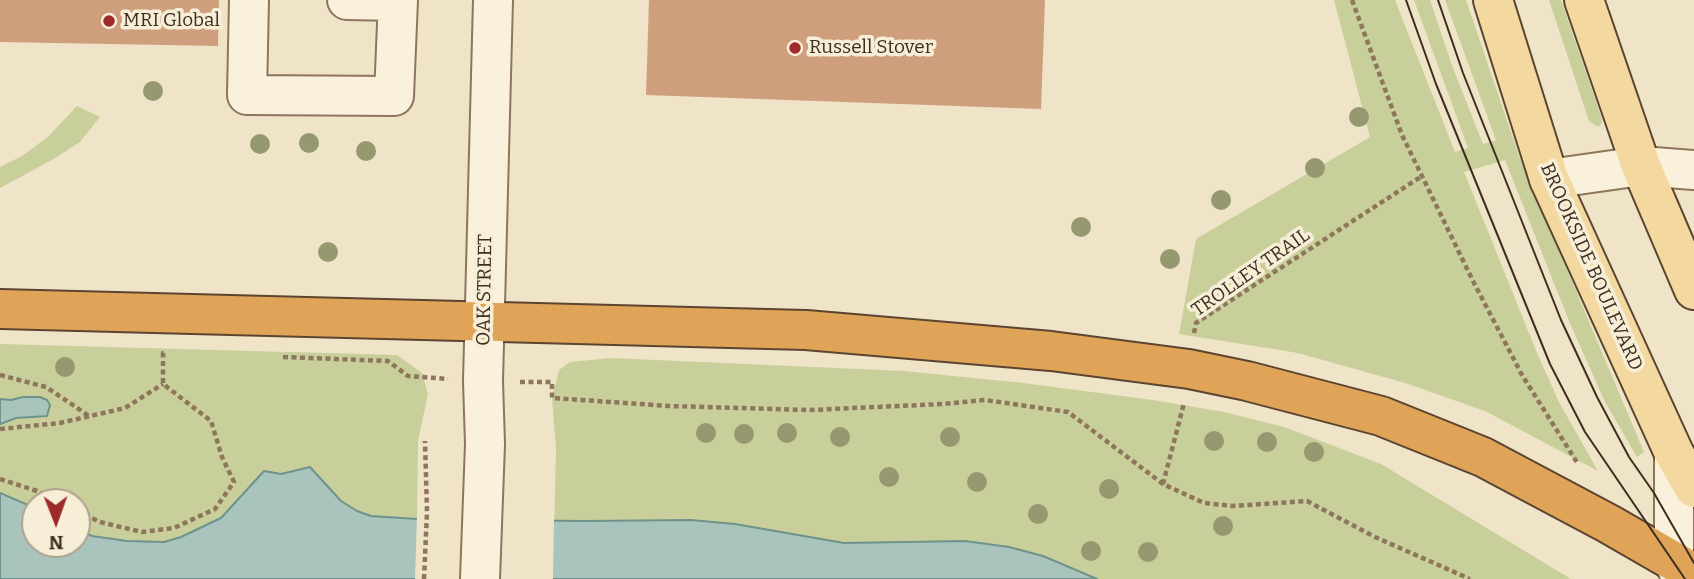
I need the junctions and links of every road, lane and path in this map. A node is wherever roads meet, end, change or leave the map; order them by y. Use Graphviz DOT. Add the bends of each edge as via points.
graph roads {
  1 [pos="249,0"];
  2 [pos="347,0"];
  3 [pos="493,0"];
  4 [pos="1352,0"];
  5 [pos="1493,0"];
  6 [pos="1584,0"];
  7 [pos="398,1"];
  8 [pos="1641,166"];
  9 [pos="1694,170"];
  10 [pos="1422,176"];
  11 [pos="1549,179"];
  12 [pos="1694,290"];
  13 [pos="0,309"];
  14 [pos="484,320"];
  15 [pos="176,354"];
  16 [pos="282,357"];
  17 [pos="1188,369"];
  18 [pos="0,375"];
  19 [pos="483,381"];
  20 [pos="163,384"];
  21 [pos="90,416"];
  22 [pos="0,429"];
  23 [pos="425,441"];
  24 [pos="1674,453"];
  25 [pos="1583,472"];
  26 [pos="0,479"];
  27 [pos="1163,484"];
  28 [pos="28,488"];
  29 [pos="1694,488"];
  30 [pos="91,518"];
  31 [pos="1683,571"];
  32 [pos="424,579"];
  33 [pos="480,579"];
  34 [pos="1470,579"];
  1 -- 7 [label="street" via="247,95 394,96"];
  2 -- 7 [label="street"];
  3 -- 14 [label="street, OAK STREET"];
  4 -- 10 [label="path"];
  5 -- 11 [label="main road, BROOKSIDE BOULEVARD"];
  6 -- 8 [label="main road"];
  8 -- 9 [label="street"];
  8 -- 11 [label="street"];
  8 -- 12 [label="main road"];
  10 -- 17 [label="path, TROLLEY TRAIL" via="1196,324"];
  10 -- 25 [label="path" via="1522,375"];
  11 -- 24 [label="main road, BROOKSIDE BOULEVARD"];
  13 -- 14 [label="highway"];
  14 -- 17 [label="highway" via="806,330 1051,351"];
  14 -- 19 [label="street, OAK STREET"];
  15 -- 20 [label="path" via="163,353"];
  16 -- 19 [label="path" via="388,361 408,376"];
  17 -- 27 [label="path, TROLLEY TRAIL"];
  17 -- 31 [label="highway" via="1381,416 1483,457"];
  18 -- 21 [label="path" via="46,387"];
  19 -- 27 [label="path" via="552,382 552,398 669,406 810,410 985,400 1031,405 1069,412"];
  19 -- 33 [label="street, OAK STREET"];
  20 -- 21 [label="path" via="125,408"];
  20 -- 30 [label="path" via="211,421 234,482 215,509 174,528 142,532"];
  21 -- 22 [label="path" via="60,424"];
  23 -- 32 [label="path"];
  24 -- 29 [label="main road, BROOKSIDE BOULEVARD"];
  24 -- 31 [label="street"];
  26 -- 28 [label="path"];
  27 -- 34 [label="path" via="1203,503 1233,506 1307,501"];
}
